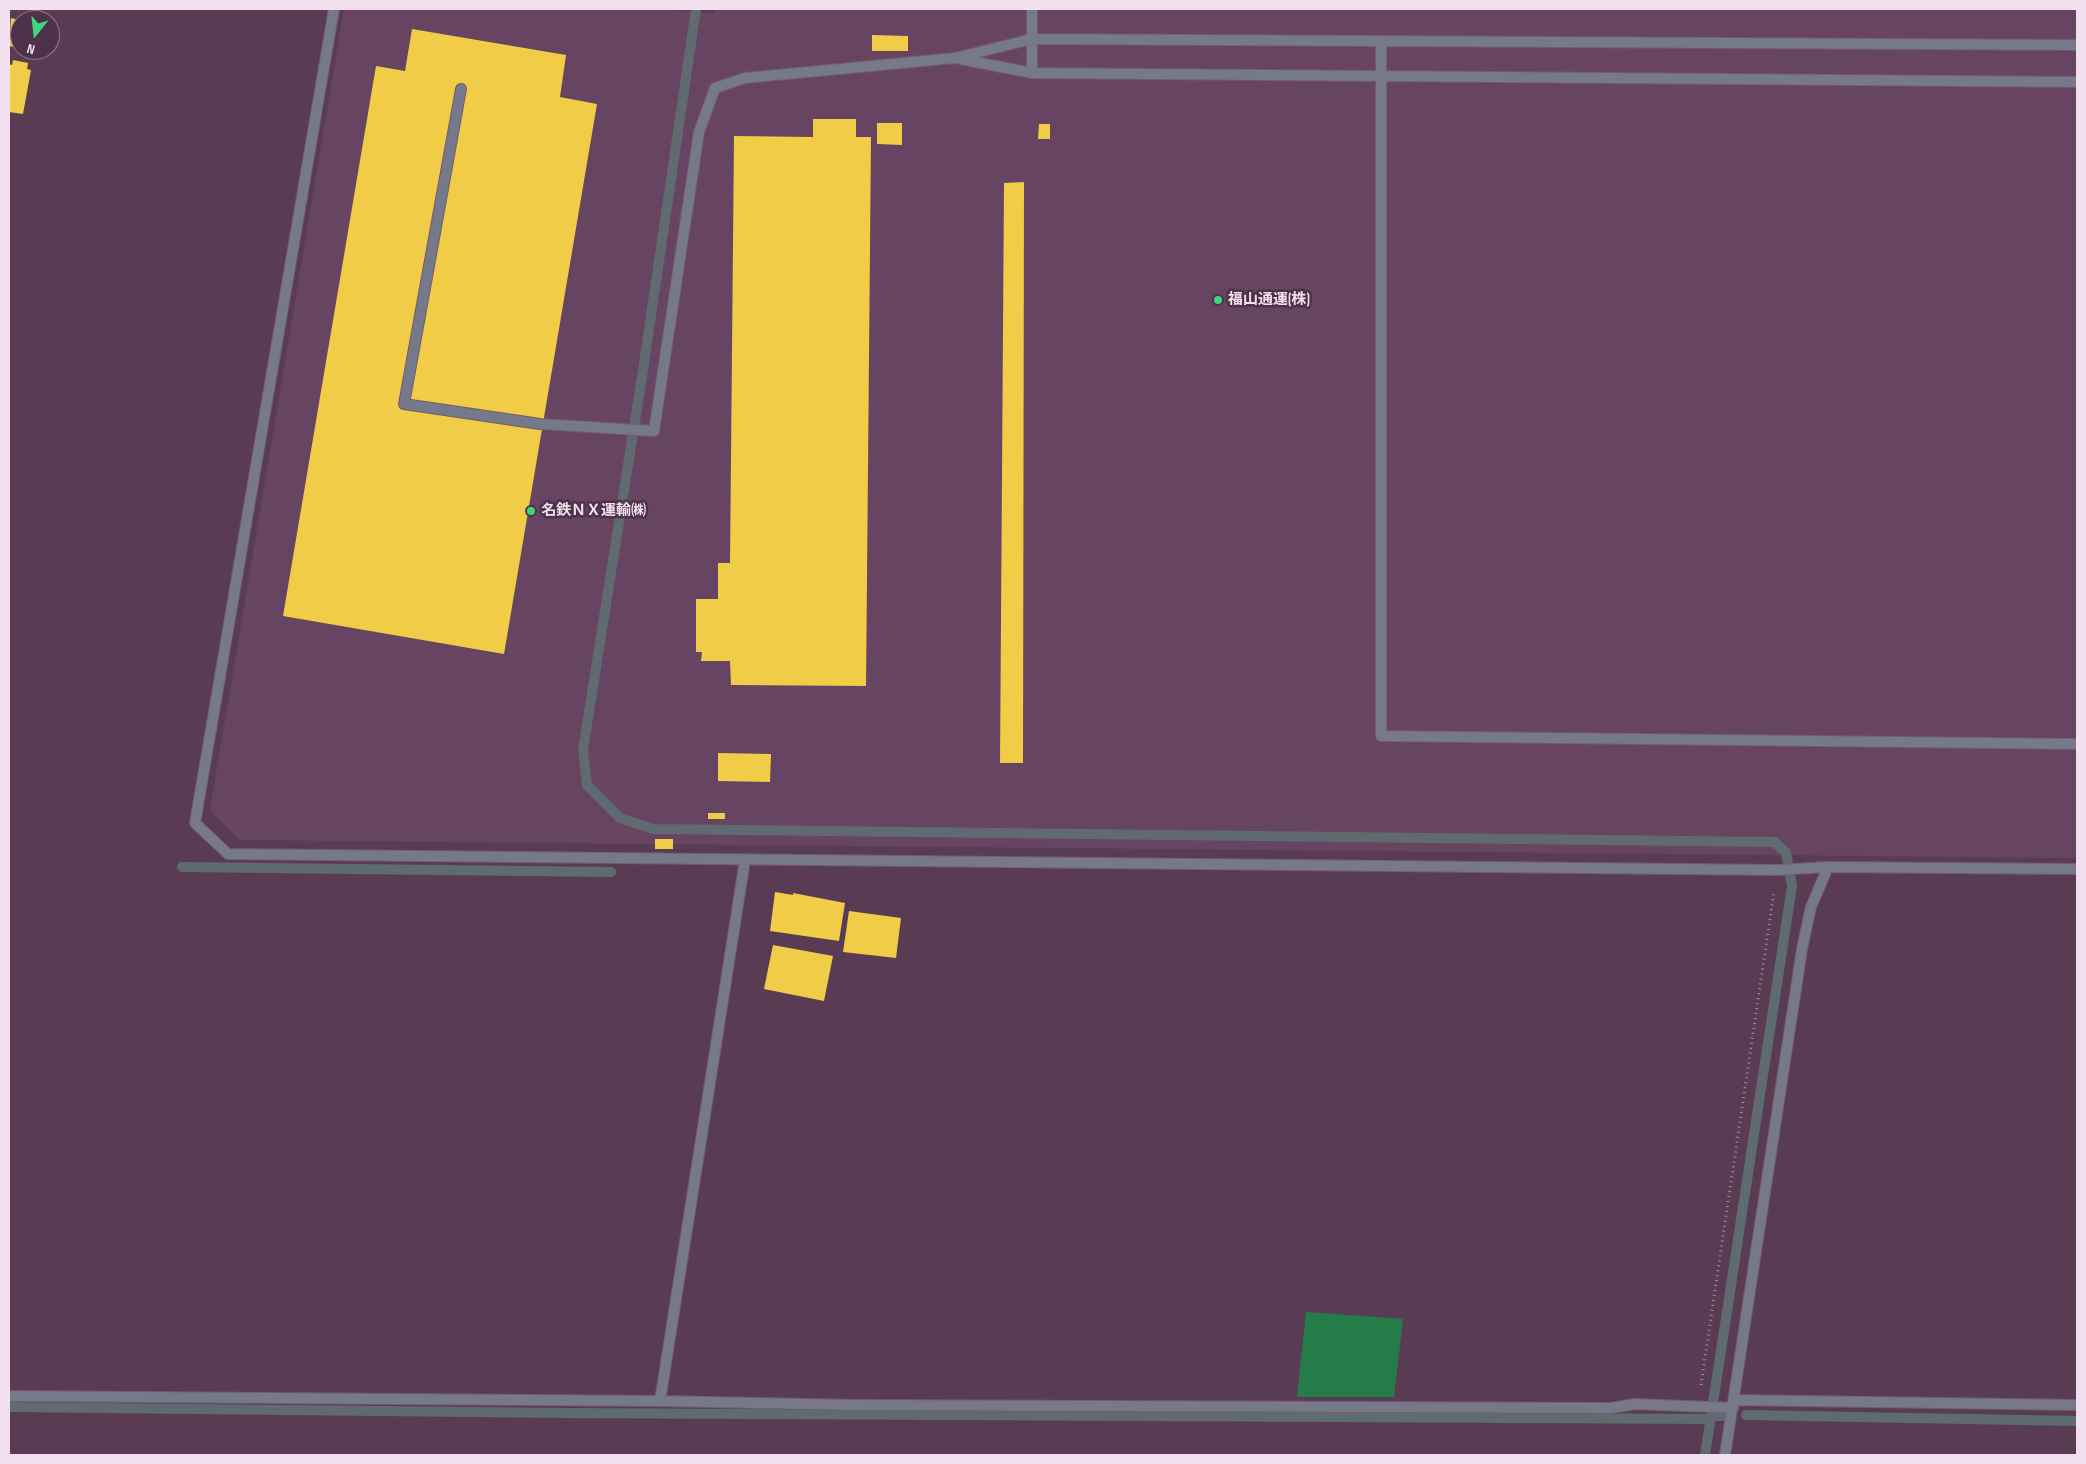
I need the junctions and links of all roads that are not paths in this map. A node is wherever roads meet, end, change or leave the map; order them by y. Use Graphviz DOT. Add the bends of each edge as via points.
graph roads {
  1 [pos="334,9"];
  2 [pos="1032,9"];
  3 [pos="1032,39"];
  4 [pos="1381,41"];
  5 [pos="2077,45"];
  6 [pos="955,58"];
  7 [pos="1032,73"];
  8 [pos="1381,76"];
  9 [pos="2077,82"];
  10 [pos="461,89"];
  11 [pos="2077,744"];
  12 [pos="745,860"];
  13 [pos="1828,867"];
  14 [pos="2077,869"];
  15 [pos="9,1396"];
  16 [pos="660,1401"];
  17 [pos="1731,1405"];
  18 [pos="2077,1405"];
  19 [pos="1725,1455"];
  1 -- 12 [label="street" via="195,823 228,854"];
  2 -- 3 [label="street"];
  3 -- 4 [label="street"];
  3 -- 6 [label="street"];
  3 -- 7 [label="street"];
  4 -- 5 [label="street"];
  4 -- 8 [label="street"];
  6 -- 7 [label="street"];
  6 -- 10 [label="street" via="745,78 715,88 699,132 654,431 540,424 404,404"];
  7 -- 8 [label="street"];
  8 -- 9 [label="street"];
  8 -- 11 [label="street" via="1380,736"];
  12 -- 13 [label="street" via="1781,870"];
  12 -- 16 [label="street"];
  13 -- 14 [label="street"];
  13 -- 17 [label="street" via="1811,907 1802,949"];
  15 -- 16 [label="street"];
  16 -- 17 [label="street" via="854,1405 1611,1408 1634,1404"];
  17 -- 18 [label="street"];
  17 -- 19 [label="street"];
}
